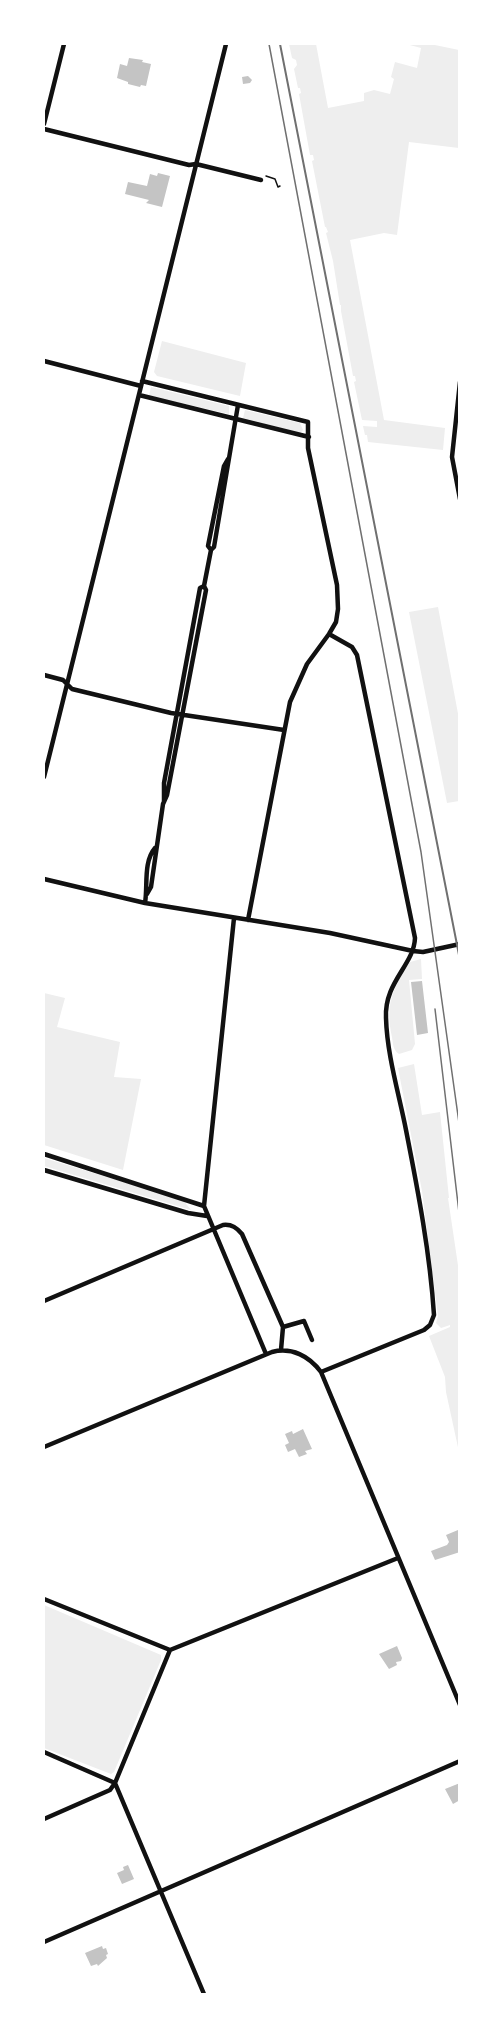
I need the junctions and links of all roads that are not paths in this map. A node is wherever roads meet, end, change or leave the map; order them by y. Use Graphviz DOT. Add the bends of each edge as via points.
graph roads {
  1 [pos="64,44"];
  2 [pos="226,44"];
  3 [pos="44,124"];
  4 [pos="44,129"];
  5 [pos="196,164"];
  6 [pos="263,178"];
  7 [pos="44,362"];
  8 [pos="459,382"];
  9 [pos="141,384"];
  10 [pos="138,395"];
  11 [pos="238,405"];
  12 [pos="235,419"];
  13 [pos="459,436"];
  14 [pos="309,437"];
  15 [pos="453,437"];
  16 [pos="452,452"];
  17 [pos="459,452"];
  18 [pos="459,499"];
  19 [pos="329,634"];
  20 [pos="44,675"];
  21 [pos="67,683"];
  22 [pos="180,714"];
  23 [pos="284,730"];
  24 [pos="44,777"];
  25 [pos="44,879"];
  26 [pos="145,903"];
  27 [pos="234,918"];
  28 [pos="248,920"];
  29 [pos="459,944"];
  30 [pos="413,951"];
  31 [pos="44,1154"];
  32 [pos="44,1170"];
  33 [pos="204,1206"];
  34 [pos="207,1216"];
  35 [pos="213,1230"];
  36 [pos="44,1301"];
  37 [pos="283,1328"];
  38 [pos="312,1340"];
  39 [pos="281,1350"];
  40 [pos="266,1354"];
  41 [pos="321,1372"];
  42 [pos="44,1448"];
  43 [pos="398,1558"];
  44 [pos="44,1599"];
  45 [pos="170,1650"];
  46 [pos="459,1705"];
  47 [pos="44,1752"];
  48 [pos="459,1761"];
  49 [pos="115,1783"];
  50 [pos="44,1819"];
  51 [pos="161,1891"];
  52 [pos="44,1942"];
  53 [pos="204,1995"];
  1 -- 3 [label="street"];
  2 -- 5 [label="street"];
  4 -- 5 [label="street"];
  5 -- 6 [label="street"];
  5 -- 9 [label="street"];
  7 -- 9 [label="street"];
  8 -- 15 [label="street"];
  9 -- 10 [label="street"];
  9 -- 11 [label="street"];
  10 -- 12 [label="street"];
  10 -- 21 [label="street"];
  11 -- 12 [label="street"];
  11 -- 14 [label="street" via="308,422"];
  12 -- 14 [label="street"];
  12 -- 22 [label="street" via="208,546 211,550 206,590"];
  13 -- 15 [label="street"];
  14 -- 19 [label="street" via="308,448 337,585 336,622"];
  15 -- 16 [label="street"];
  16 -- 17 [label="street"];
  16 -- 18 [label="street"];
  19 -- 23 [label="street" via="298,682"];
  19 -- 30 [label="street" via="352,647 357,655 414,932"];
  20 -- 21 [label="street"];
  21 -- 22 [label="street" via="72,689"];
  21 -- 24 [label="street"];
  22 -- 23 [label="street"];
  22 -- 26 [label="street"];
  23 -- 28 [label="street"];
  25 -- 26 [label="street"];
  26 -- 27 [label="street"];
  27 -- 28 [label="street"];
  27 -- 33 [label="street"];
  28 -- 30 [label="street"];
  29 -- 30 [label="street"];
  30 -- 41 [label="street" via="393,985 386,1016 420,1206 434,1315 424,1330"];
  31 -- 33 [label="street"];
  32 -- 34 [label="street"];
  33 -- 34 [label="street"];
  34 -- 35 [label="street"];
  35 -- 36 [label="street"];
  35 -- 37 [label="street" via="228,1225 242,1234"];
  35 -- 40 [label="street"];
  37 -- 38 [label="street" via="304,1321"];
  37 -- 39 [label="street"];
  39 -- 40 [label="street"];
  39 -- 41 [label="street" via="304,1355"];
  40 -- 42 [label="street"];
  41 -- 43 [label="street"];
  43 -- 45 [label="street"];
  43 -- 46 [label="street"];
  44 -- 45 [label="street"];
  45 -- 49 [label="street"];
  47 -- 49 [label="street"];
  48 -- 51 [label="street"];
  49 -- 50 [label="street" via="110,1791"];
  49 -- 51 [label="street"];
  51 -- 52 [label="street"];
  51 -- 53 [label="street"];
}
